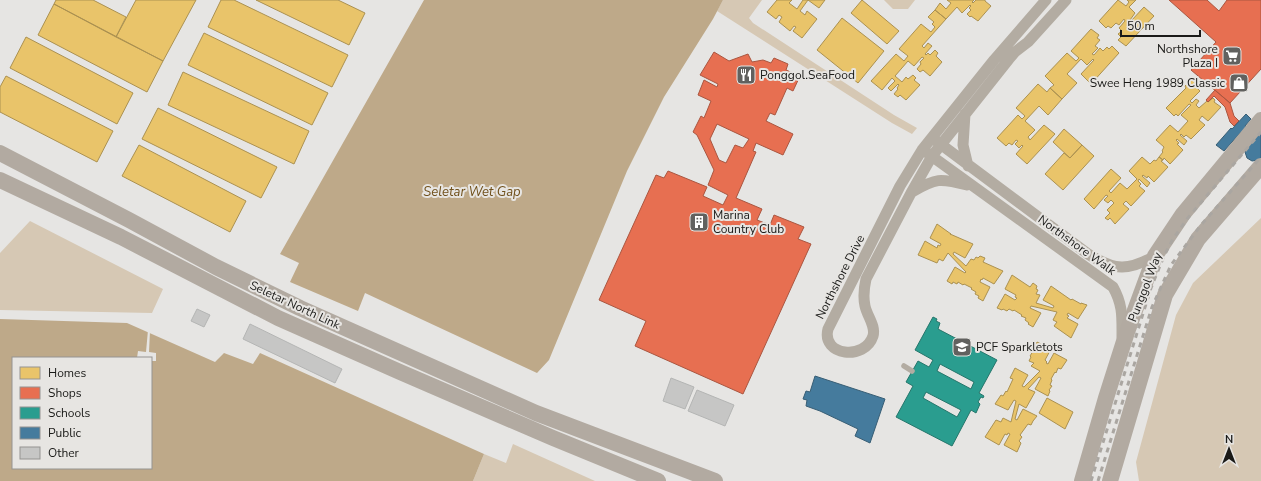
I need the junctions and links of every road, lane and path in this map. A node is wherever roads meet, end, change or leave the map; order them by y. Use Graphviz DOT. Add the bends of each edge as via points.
graph roads {
  1 [pos="1046,0"];
  2 [pos="1066,0"];
  3 [pos="1005,56"];
  4 [pos="965,114"];
  5 [pos="1261,120"];
  6 [pos="931,137"];
  7 [pos="941,145"];
  8 [pos="922,150"];
  9 [pos="0,154"];
  10 [pos="932,156"];
  11 [pos="968,166"];
  12 [pos="1261,166"];
  13 [pos="0,180"];
  14 [pos="974,186"];
  15 [pos="911,192"];
  16 [pos="1155,256"];
  17 [pos="1122,350"];
  18 [pos="904,366"];
  19 [pos="912,371"];
  20 [pos="658,481"];
  21 [pos="715,481"];
  22 [pos="1082,481"];
  23 [pos="1110,481"];
  1 -- 3 [label="street, Northshore Drive"];
  2 -- 3 [label="street, Northshore Drive" via="1028,42"];
  3 -- 4 [label="street, Northshore Drive"];
  3 -- 6 [label="street, Northshore Drive" via="994,60"];
  4 -- 7 [label="street, Northshore Drive"];
  4 -- 11 [label="street" via="963,145"];
  5 -- 16 [label="main road, Punggol Way" via="1183,214"];
  6 -- 7 [label="street, Northshore Walk"];
  6 -- 8 [label="street, Northshore Drive"];
  7 -- 10 [label="street, Northshore Drive"];
  7 -- 11 [label="street, Northshore Walk"];
  8 -- 10 [label="street, Northshore Walk"];
  8 -- 15 [label="street, Northshore Drive" via="894,196 828,329 828,341 840,351 861,351 873,337 872,324 864,303 866,278"];
  9 -- 21 [label="main road, Seletar North Link" via="300,308 536,413"];
  10 -- 14 [label="street, Northshore Walk"];
  10 -- 15 [label="street, Northshore Drive"];
  11 -- 16 [label="street, Northshore Walk" via="1101,262 1125,267"];
  12 -- 23 [label="main road, Punggol Way" via="1198,239 1165,295"];
  13 -- 20 [label="main road, Seletar North Link" via="121,237 278,318"];
  14 -- 15 [label="street, Northshore Walk" via="938,180"];
  14 -- 17 [label="street, Northshore Walk" via="1113,286 1121,306"];
  16 -- 17 [label="main road, Punggol Way"];
  17 -- 22 [label="main road, Punggol Way"];
  18 -- 19 [label="lane"];
}
